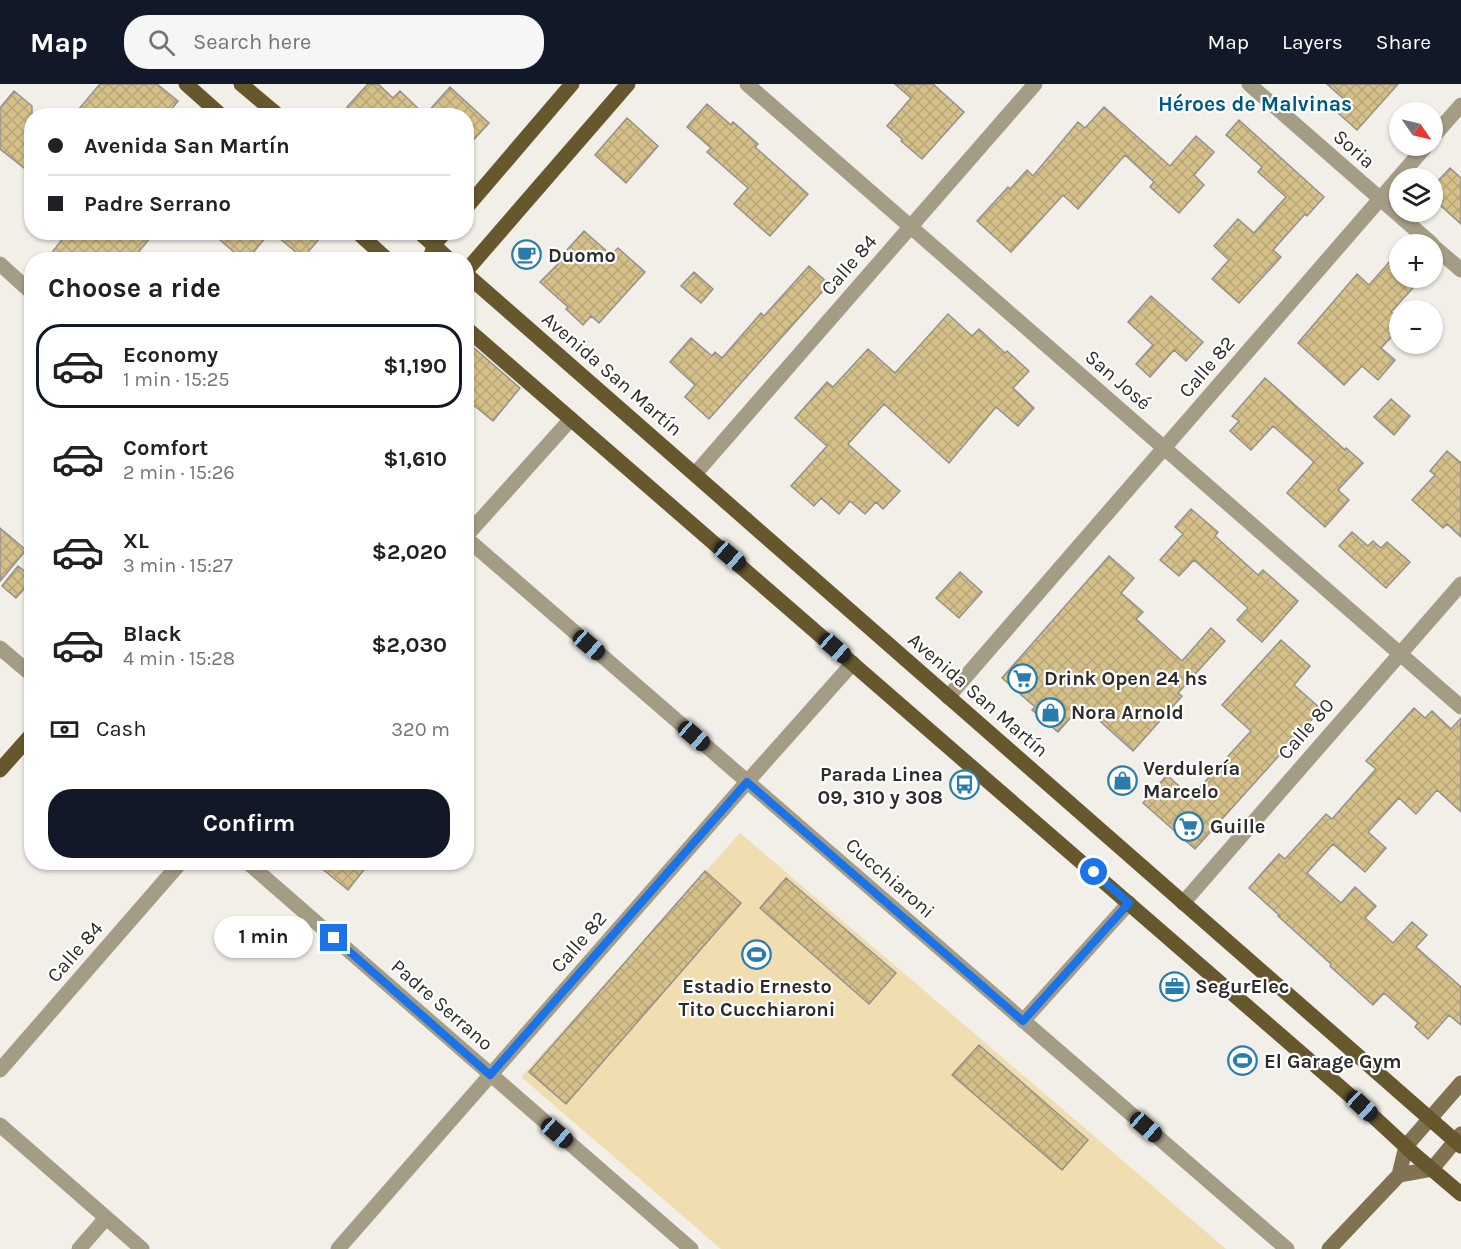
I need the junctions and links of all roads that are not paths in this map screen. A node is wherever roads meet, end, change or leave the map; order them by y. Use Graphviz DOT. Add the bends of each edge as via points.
graph roads {
  1 [pos="186,84"];
  2 [pos="241,84"];
  3 [pos="572,84"];
  4 [pos="628,84"];
  5 [pos="747,84"];
  6 [pos="1035,84"];
  7 [pos="1249,84"];
  8 [pos="1461,105"];
  9 [pos="213,108"];
  10 [pos="270,108"];
  11 [pos="1443,125"];
  12 [pos="1417,156"];
  13 [pos="474,199"];
  14 [pos="1380,199"];
  15 [pos="911,227"];
  16 [pos="1420,234"];
  17 [pos="366,240"];
  18 [pos="379,252"];
  19 [pos="1443,254"];
  20 [pos="0,264"];
  21 [pos="474,264"];
  22 [pos="1461,270"];
  23 [pos="474,280"];
  24 [pos="24,286"];
  25 [pos="474,335"];
  26 [pos="571,418"];
  27 [pos="1164,448"];
  28 [pos="695,474"];
  29 [pos="474,528"];
  30 [pos="474,544"];
  31 [pos="1461,584"];
  32 [pos="0,648"];
  33 [pos="1400,654"];
  34 [pos="853,663"];
  35 [pos="24,668"];
  36 [pos="948,697"];
  37 [pos="1461,707"];
  38 [pos="24,743"];
  39 [pos="0,770"];
  40 [pos="747,782"];
  41 [pos="174,870"];
  42 [pos="256,870"];
  43 [pos="1129,903"];
  44 [pos="1183,903"];
  45 [pos="1023,1021"];
  46 [pos="0,1070"];
  47 [pos="490,1075"];
  48 [pos="1461,1083"];
  49 [pos="1430,1120"];
  50 [pos="0,1125"];
  51 [pos="1459,1141"];
  52 [pos="1406,1146"];
  53 [pos="1432,1169"];
  54 [pos="1399,1175"];
  55 [pos="1461,1194"];
  56 [pos="106,1218"];
  57 [pos="80,1249"];
  58 [pos="142,1249"];
  59 [pos="338,1249"];
  60 [pos="691,1249"];
  61 [pos="1287,1249"];
  62 [pos="1329,1249"];
  1 -- 9 [label="main road"];
  2 -- 10 [label="main road"];
  3 -- 13 [label="main road"];
  4 -- 21 [label="main road"];
  5 -- 15 [label="street, San José"];
  6 -- 15 [label="street, Calle 84"];
  7 -- 14 [label="street, Soria"];
  8 -- 11 [label="street"];
  12 -- 14 [label="street, Calle 82"];
  14 -- 16 [label="street, Soria"];
  14 -- 27 [label="street, Calle 82"];
  15 -- 27 [label="street, San José"];
  15 -- 28 [label="street, Calle 84"];
  17 -- 18 [label="main road"];
  19 -- 22 [label="street, Soria"];
  20 -- 24 [label="street"];
  23 -- 28 [label="main road, Avenida San Martín"];
  25 -- 26 [label="main road"];
  26 -- 29 [label="street"];
  26 -- 34 [label="main road"];
  27 -- 33 [label="street, San José"];
  27 -- 36 [label="street, Calle 82"];
  28 -- 36 [label="main road, Avenida San Martín"];
  30 -- 40 [label="street, Cucchiaroni"];
  31 -- 33 [label="street, Calle 80"];
  32 -- 35 [label="street"];
  33 -- 37 [label="street, San José"];
  33 -- 44 [label="street, Calle 80"];
  34 -- 40 [label="street, Calle 82"];
  34 -- 43 [label="main road"];
  36 -- 44 [label="main road, Avenida San Martín"];
  38 -- 39 [label="main road"];
  40 -- 45 [label="street, Cucchiaroni"];
  40 -- 47 [label="street, Calle 82"];
  41 -- 46 [label="street, Calle 84"];
  42 -- 47 [label="street, Padre Serrano"];
  43 -- 45 [label="street"];
  43 -- 52 [label="main road"];
  44 -- 49 [label="main road, Avenida San Martín"];
  45 -- 61 [label="street, Cucchiaroni"];
  47 -- 59 [label="street, Calle 82"];
  47 -- 60 [label="street, Padre Serrano"];
  48 -- 49 [label="main road"];
  49 -- 51 [label="main road, Avenida San Martín"];
  49 -- 52 [label="main road"];
  50 -- 56 [label="street"];
  51 -- 53 [label="main road"];
  52 -- 53 [label="main road"];
  52 -- 54 [label="main road"];
  53 -- 54 [label="main road"];
  53 -- 55 [label="main road"];
  54 -- 62 [label="main road"];
  56 -- 57 [label="street"];
  56 -- 58 [label="street"];
}
